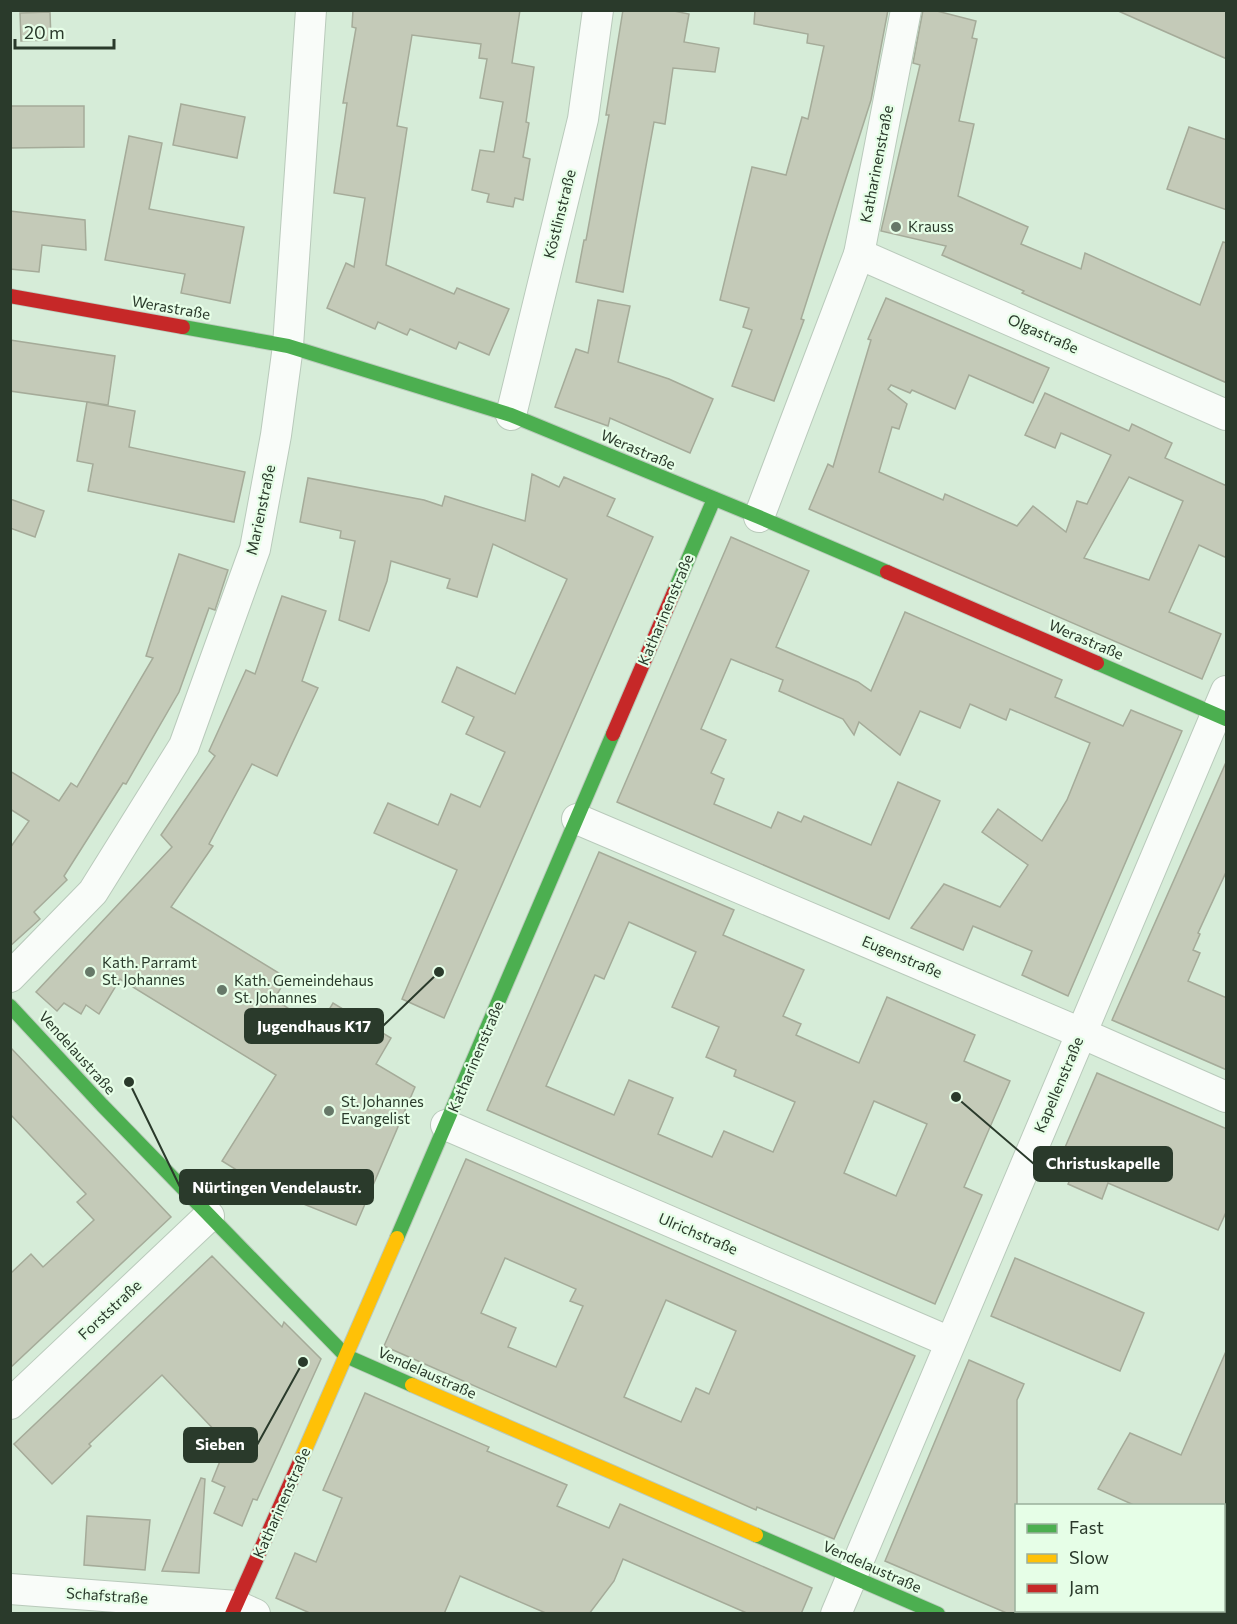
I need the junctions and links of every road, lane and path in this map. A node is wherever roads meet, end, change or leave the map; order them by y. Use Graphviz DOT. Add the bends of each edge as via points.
graph roads {
  1 [pos="311,10"];
  2 [pos="598,10"];
  3 [pos="906,10"];
  4 [pos="859,254"];
  5 [pos="10,296"];
  6 [pos="288,346"];
  7 [pos="512,415"];
  8 [pos="1227,415"];
  9 [pos="714,499"];
  10 [pos="759,517"];
  11 [pos="1223,708"];
  12 [pos="577,819"];
  13 [pos="10,977"];
  14 [pos="10,1006"];
  15 [pos="1081,1033"];
  16 [pos="1227,1097"];
  17 [pos="446,1125"];
  18 [pos="208,1216"];
  19 [pos="950,1342"];
  20 [pos="346,1356"];
  21 [pos="10,1404"];
  22 [pos="852,1576"];
  23 [pos="17,1598"];
  24 [pos="241,1611"];
  25 [pos="836,1614"];
  26 [pos="938,1614"];
  1 -- 6 [label="street, Marienstraße"];
  2 -- 7 [label="street, Köstlinstraße" via="583,119"];
  3 -- 4 [label="street, Katharinenstraße"];
  4 -- 8 [label="street, Olgastraße"];
  4 -- 10 [label="street, Katharinenstraße"];
  5 -- 6 [label="street, Werastraße"];
  6 -- 7 [label="street, Werastraße"];
  6 -- 13 [label="street, Marienstraße" via="255,549 184,746 93,892"];
  7 -- 9 [label="street, Werastraße"];
  9 -- 10 [label="street, Werastraße"];
  9 -- 12 [label="street, Katharinenstraße"];
  10 -- 11 [label="street, Werastraße"];
  11 -- 15 [label="street, Kapellenstraße"];
  12 -- 15 [label="street, Eugenstraße"];
  12 -- 17 [label="street, Katharinenstraße"];
  14 -- 18 [label="street, Vendelaustraße"];
  15 -- 16 [label="street, Eugenstraße"];
  15 -- 19 [label="street, Kapellenstraße"];
  17 -- 19 [label="street, Ulrichstraße"];
  17 -- 20 [label="street, Katharinenstraße"];
  18 -- 20 [label="street, Vendelaustraße"];
  18 -- 21 [label="street, Forststraße"];
  19 -- 22 [label="street, Kapellenstraße"];
  20 -- 22 [label="street, Vendelaustraße"];
  20 -- 24 [label="street, Katharinenstraße"];
  22 -- 25 [label="street, Kapellenstraße"];
  22 -- 26 [label="street, Vendelaustraße"];
  23 -- 24 [label="street, Schafstraße"];
}
